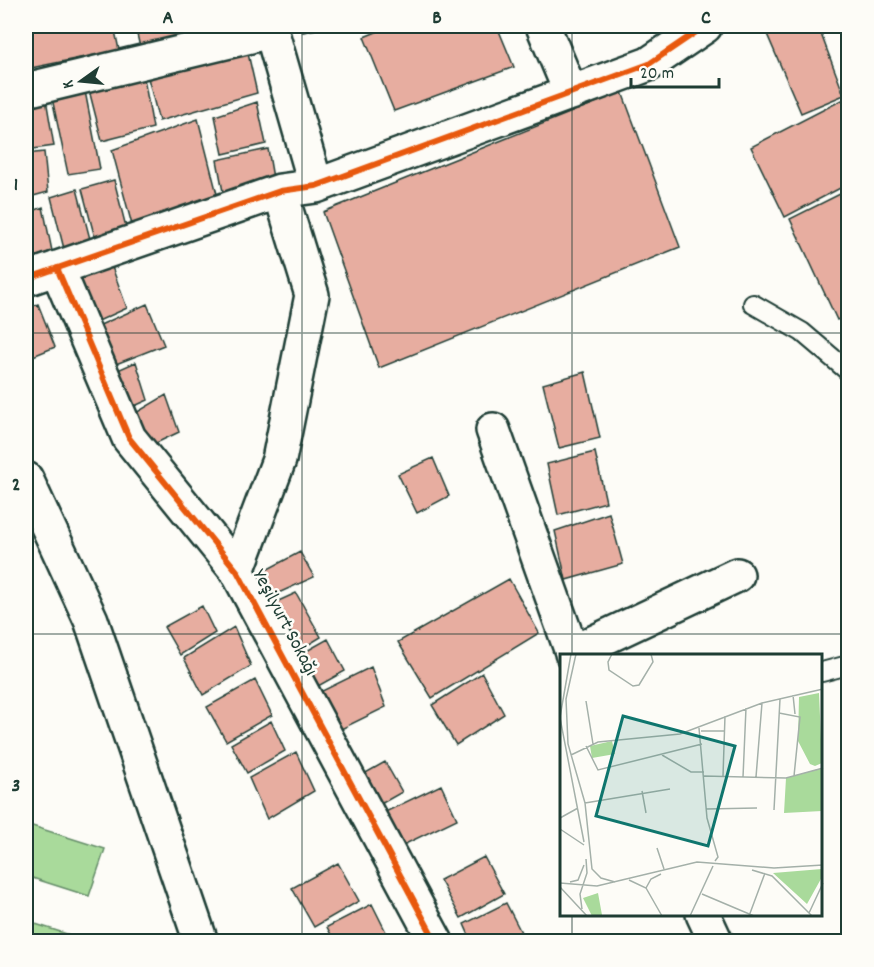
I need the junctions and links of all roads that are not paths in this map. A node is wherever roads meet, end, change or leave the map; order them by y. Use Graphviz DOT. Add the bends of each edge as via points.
graph roads {
  1 [pos="543,26"];
  2 [pos="705,26"];
  3 [pos="270,28"];
  4 [pos="26,90"];
  5 [pos="571,93"];
  6 [pos="316,186"];
  7 [pos="280,191"];
  8 [pos="57,268"];
  9 [pos="26,279"];
  10 [pos="753,304"];
  11 [pos="849,371"];
  12 [pos="493,430"];
  13 [pos="26,479"];
  14 [pos="237,571"];
  15 [pos="737,575"];
  16 [pos="572,654"];
  17 [pos="849,665"];
  18 [pos="823,672"];
  19 [pos="703,916"];
  20 [pos="201,942"];
  21 [pos="436,942"];
  22 [pos="716,942"];
  1 -- 5 [label="street"];
  2 -- 5 [label="street" via="649,64"];
  3 -- 4 [label="street"];
  3 -- 6 [label="street"];
  5 -- 6 [label="street"];
  6 -- 7 [label="street"];
  7 -- 8 [label="street"];
  7 -- 14 [label="street" via="312,295 279,460"];
  8 -- 9 [label="street"];
  8 -- 14 [label="street, Yeşilyurt Sokağı" via="129,438"];
  10 -- 11 [label="lane" via="802,332"];
  12 -- 16 [label="street"];
  13 -- 20 [label="street" via="91,620"];
  14 -- 21 [label="street, Yeşilyurt Sokağı"];
  15 -- 16 [label="street"];
  17 -- 18 [label="lane"];
  19 -- 22 [label="street"];
}
